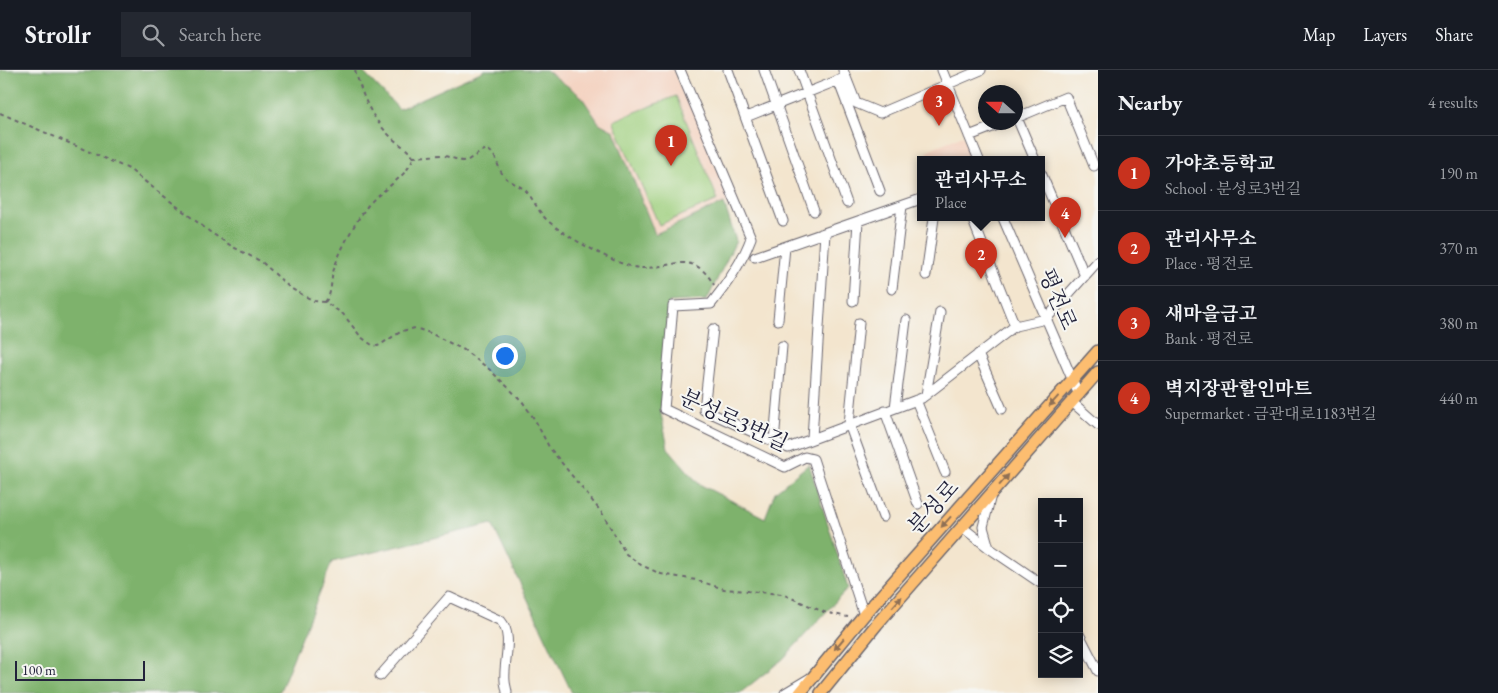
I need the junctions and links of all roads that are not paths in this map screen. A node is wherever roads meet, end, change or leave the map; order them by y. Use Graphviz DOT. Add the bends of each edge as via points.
graph roads {
  1 [pos="680,70"];
  2 [pos="728,70"];
  3 [pos="764,70"];
  4 [pos="799,70"];
  5 [pos="942,70"];
  6 [pos="981,70"];
  7 [pos="842,76"];
  8 [pos="948,84"];
  9 [pos="808,92"];
  10 [pos="777,105"];
  11 [pos="1023,115"];
  12 [pos="746,117"];
  13 [pos="984,130"];
  14 [pos="1021,130"];
  15 [pos="969,136"];
  16 [pos="977,156"];
  17 [pos="1033,156"];
  18 [pos="1097,169"];
  19 [pos="1045,182"];
  20 [pos="880,191"];
  21 [pos="917,200"];
  22 [pos="847,203"];
  23 [pos="902,206"];
  24 [pos="814,211"];
  25 [pos="783,221"];
  26 [pos="858,221"];
  27 [pos="934,221"];
  28 [pos="973,221"];
  29 [pos="1004,221"];
  30 [pos="825,232"];
  31 [pos="785,247"];
  32 [pos="755,257"];
  33 [pos="1098,261"];
  34 [pos="926,274"];
  35 [pos="1085,276"];
  36 [pos="892,289"];
  37 [pos="853,301"];
  38 [pos="940,312"];
  39 [pos="1046,319"];
  40 [pos="778,320"];
  41 [pos="906,320"];
  42 [pos="859,323"];
  43 [pos="1015,326"];
  44 [pos="713,329"];
  45 [pos="782,346"];
  46 [pos="1098,351"];
  47 [pos="978,354"];
  48 [pos="1098,372"];
  49 [pos="1072,381"];
  50 [pos="926,395"];
  51 [pos="1075,398"];
  52 [pos="916,400"];
  53 [pos="895,408"];
  54 [pos="1002,409"];
  55 [pos="885,411"];
  56 [pos="850,424"];
  57 [pos="1098,425"];
  58 [pos="812,438"];
  59 [pos="774,442"];
  60 [pos="945,472"];
  61 [pos="991,494"];
  62 [pos="918,504"];
  63 [pos="883,517"];
  64 [pos="962,527"];
  65 [pos="989,548"];
  66 [pos="1038,581"];
  67 [pos="862,617"];
  68 [pos="1083,642"];
  69 [pos="1098,671"];
  70 [pos="380,676"];
  71 [pos="812,677"];
  72 [pos="508,693"];
  73 [pos="785,693"];
  74 [pos="800,693"];
  75 [pos="821,693"];
  1 -- 67 [label="street, 분성로3번길" via="751,238 731,279 711,304 673,306 664,409 785,467 805,457 813,459"];
  2 -- 12 [label="street"];
  3 -- 10 [label="street"];
  4 -- 9 [label="street"];
  5 -- 8 [label="street"];
  6 -- 8 [label="street"];
  7 -- 8 [label="street" via="856,102 880,112"];
  7 -- 9 [label="street"];
  7 -- 20 [label="street"];
  8 -- 15 [label="street"];
  9 -- 10 [label="street"];
  9 -- 22 [label="street"];
  10 -- 12 [label="street"];
  10 -- 24 [label="street"];
  11 -- 18 [label="street" via="1066,97"];
  12 -- 25 [label="street"];
  13 -- 15 [label="street"];
  14 -- 17 [label="street"];
  15 -- 16 [label="street"];
  19 -- 35 [label="street"];
  21 -- 23 [label="street"];
  23 -- 26 [label="street"];
  23 -- 36 [label="street"];
  26 -- 30 [label="street"];
  26 -- 37 [label="street"];
  27 -- 34 [label="street"];
  28 -- 43 [label="street"];
  29 -- 39 [label="street, 평전로"];
  30 -- 31 [label="street"];
  30 -- 58 [label="street"];
  31 -- 32 [label="street"];
  31 -- 40 [label="street"];
  33 -- 35 [label="street"];
  35 -- 39 [label="street"];
  38 -- 50 [label="street"];
  39 -- 43 [label="street"];
  39 -- 49 [label="street, 평전로"];
  41 -- 53 [label="street"];
  42 -- 56 [label="street"];
  43 -- 47 [label="street"];
  44 -- 59 [label="street" via="704,410"];
  45 -- 59 [label="street"];
  46 -- 49 [label="main road, 분성로"];
  47 -- 50 [label="street"];
  47 -- 54 [label="street"];
  48 -- 51 [label="main road, 분성로"];
  49 -- 51 [label="street, 평전로"];
  49 -- 67 [label="main road, 분성로, one-way"];
  50 -- 52 [label="street"];
  51 -- 57 [label="street"];
  61 -- 51 [label="main road, 분성로, one-way"];
  52 -- 53 [label="street"];
  52 -- 60 [label="street"];
  53 -- 55 [label="street"];
  55 -- 56 [label="street"];
  55 -- 62 [label="street"];
  56 -- 58 [label="street"];
  56 -- 63 [label="street"];
  58 -- 59 [label="street" via="788,448"];
  61 -- 64 [label="main road, 분성로"];
  61 -- 65 [label="street" via="983,527"];
  64 -- 65 [label="street"];
  75 -- 64 [label="main road, 분성로, one-way"];
  65 -- 66 [label="street"];
  67 -- 71 [label="main road, 분성로, one-way"];
  68 -- 69 [label="street"];
  70 -- 72 [label="street" via="449,596 501,620 505,625"];
  71 -- 73 [label="street"];
  71 -- 74 [label="main road, 분성로"];
}
